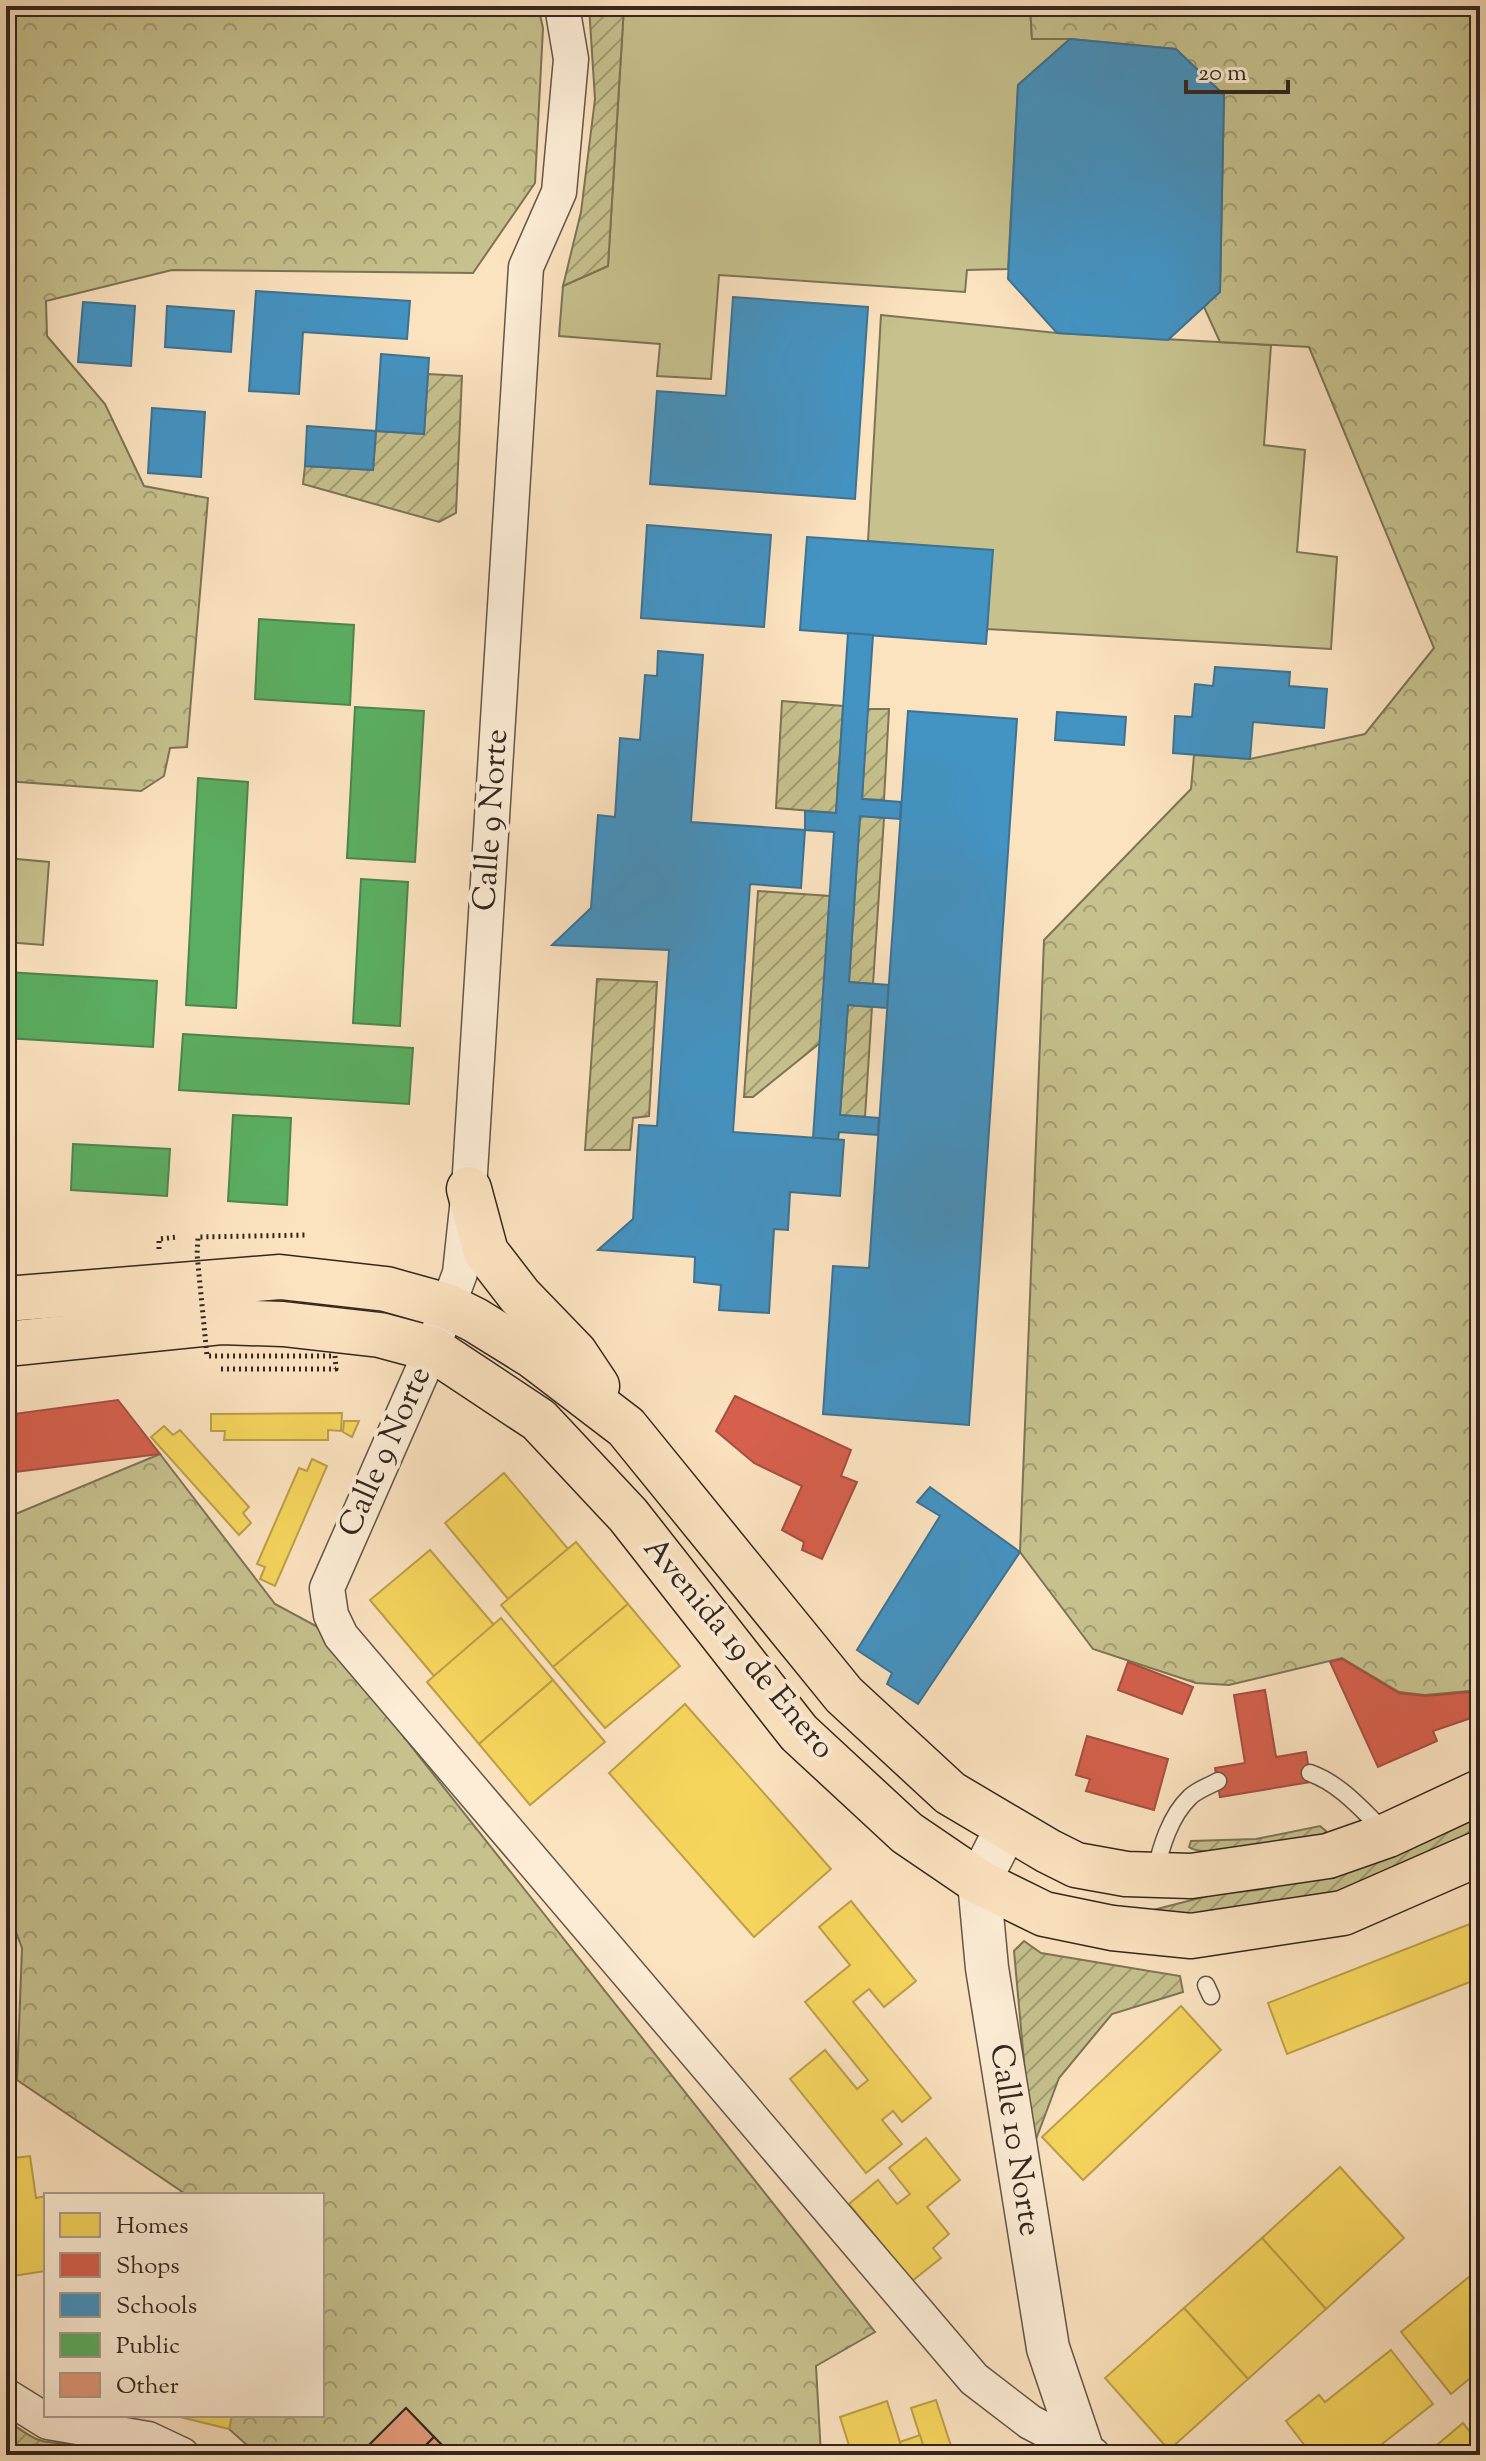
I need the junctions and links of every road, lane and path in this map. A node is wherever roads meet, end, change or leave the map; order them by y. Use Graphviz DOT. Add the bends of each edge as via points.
graph roads {
  1 [pos="562,6"];
  2 [pos="469,1189"];
  3 [pos="308,1235"];
  4 [pos="6,1299"];
  5 [pos="447,1306"];
  6 [pos="6,1344"];
  7 [pos="432,1349"];
  8 [pos="221,1369"];
  9 [pos="626,1427"];
  10 [pos="1310,1773"];
  11 [pos="1218,1781"];
  12 [pos="1480,1792"];
  13 [pos="1007,1827"];
  14 [pos="1388,1835"];
  15 [pos="1480,1853"];
  16 [pos="1154,1875"];
  17 [pos="979,1882"];
  18 [pos="6,2396"];
  19 [pos="148,2439"];
  20 [pos="1086,2453"];
  21 [pos="93,2455"];
  22 [pos="182,2455"];
  1 -- 2 [label="street, Calle 9 Norte" via="571,59 559,192 526,267"];
  2 -- 5 [label="street, Calle 9 Norte" via="460,1273"];
  2 -- 9 [label="main road" via="486,1252 575,1353"];
  3 -- 8 [label="path, bridge" via="198,1237 207,1356 335,1356 336,1369"];
  4 -- 5 [label="main road, Avenida 19 de Enero" via="280,1277 386,1289"];
  5 -- 7 [label="street, Calle 9 Norte"];
  5 -- 9 [label="main road, Avenida 19 de Enero" via="533,1356"];
  6 -- 7 [label="main road, Avenida 19 de Enero" via="221,1322 380,1335"];
  7 -- 17 [label="main road, Avenida 19 de Enero" via="539,1420 628,1515 799,1733 907,1833"];
  7 -- 20 [label="street, Calle 9 Norte" via="327,1588 341,1636 974,2379 1030,2422"];
  9 -- 13 [label="main road, Avenida 19 de Enero" via="844,1695 950,1793"];
  10 -- 14 [label="lane" via="1340,1790"];
  11 -- 16 [label="lane" via="1191,1796 1178,1812"];
  12 -- 14 [label="main road, Avenida 19 de Enero"];
  13 -- 16 [label="main road, Avenida 19 de Enero" via="1076,1865"];
  13 -- 17 [label="street"];
  14 -- 16 [label="main road, Avenida 19 de Enero" via="1328,1856 1191,1876"];
  15 -- 17 [label="main road, Avenida 19 de Enero" via="1343,1913 1191,1936 1044,1914"];
  17 -- 20 [label="street, Calle 10 Norte" via="987,1968 1048,2348"];
  18 -- 19 [label="street" via="48,2422"];
  19 -- 21 [label="street"];
  19 -- 22 [label="street"];
}
